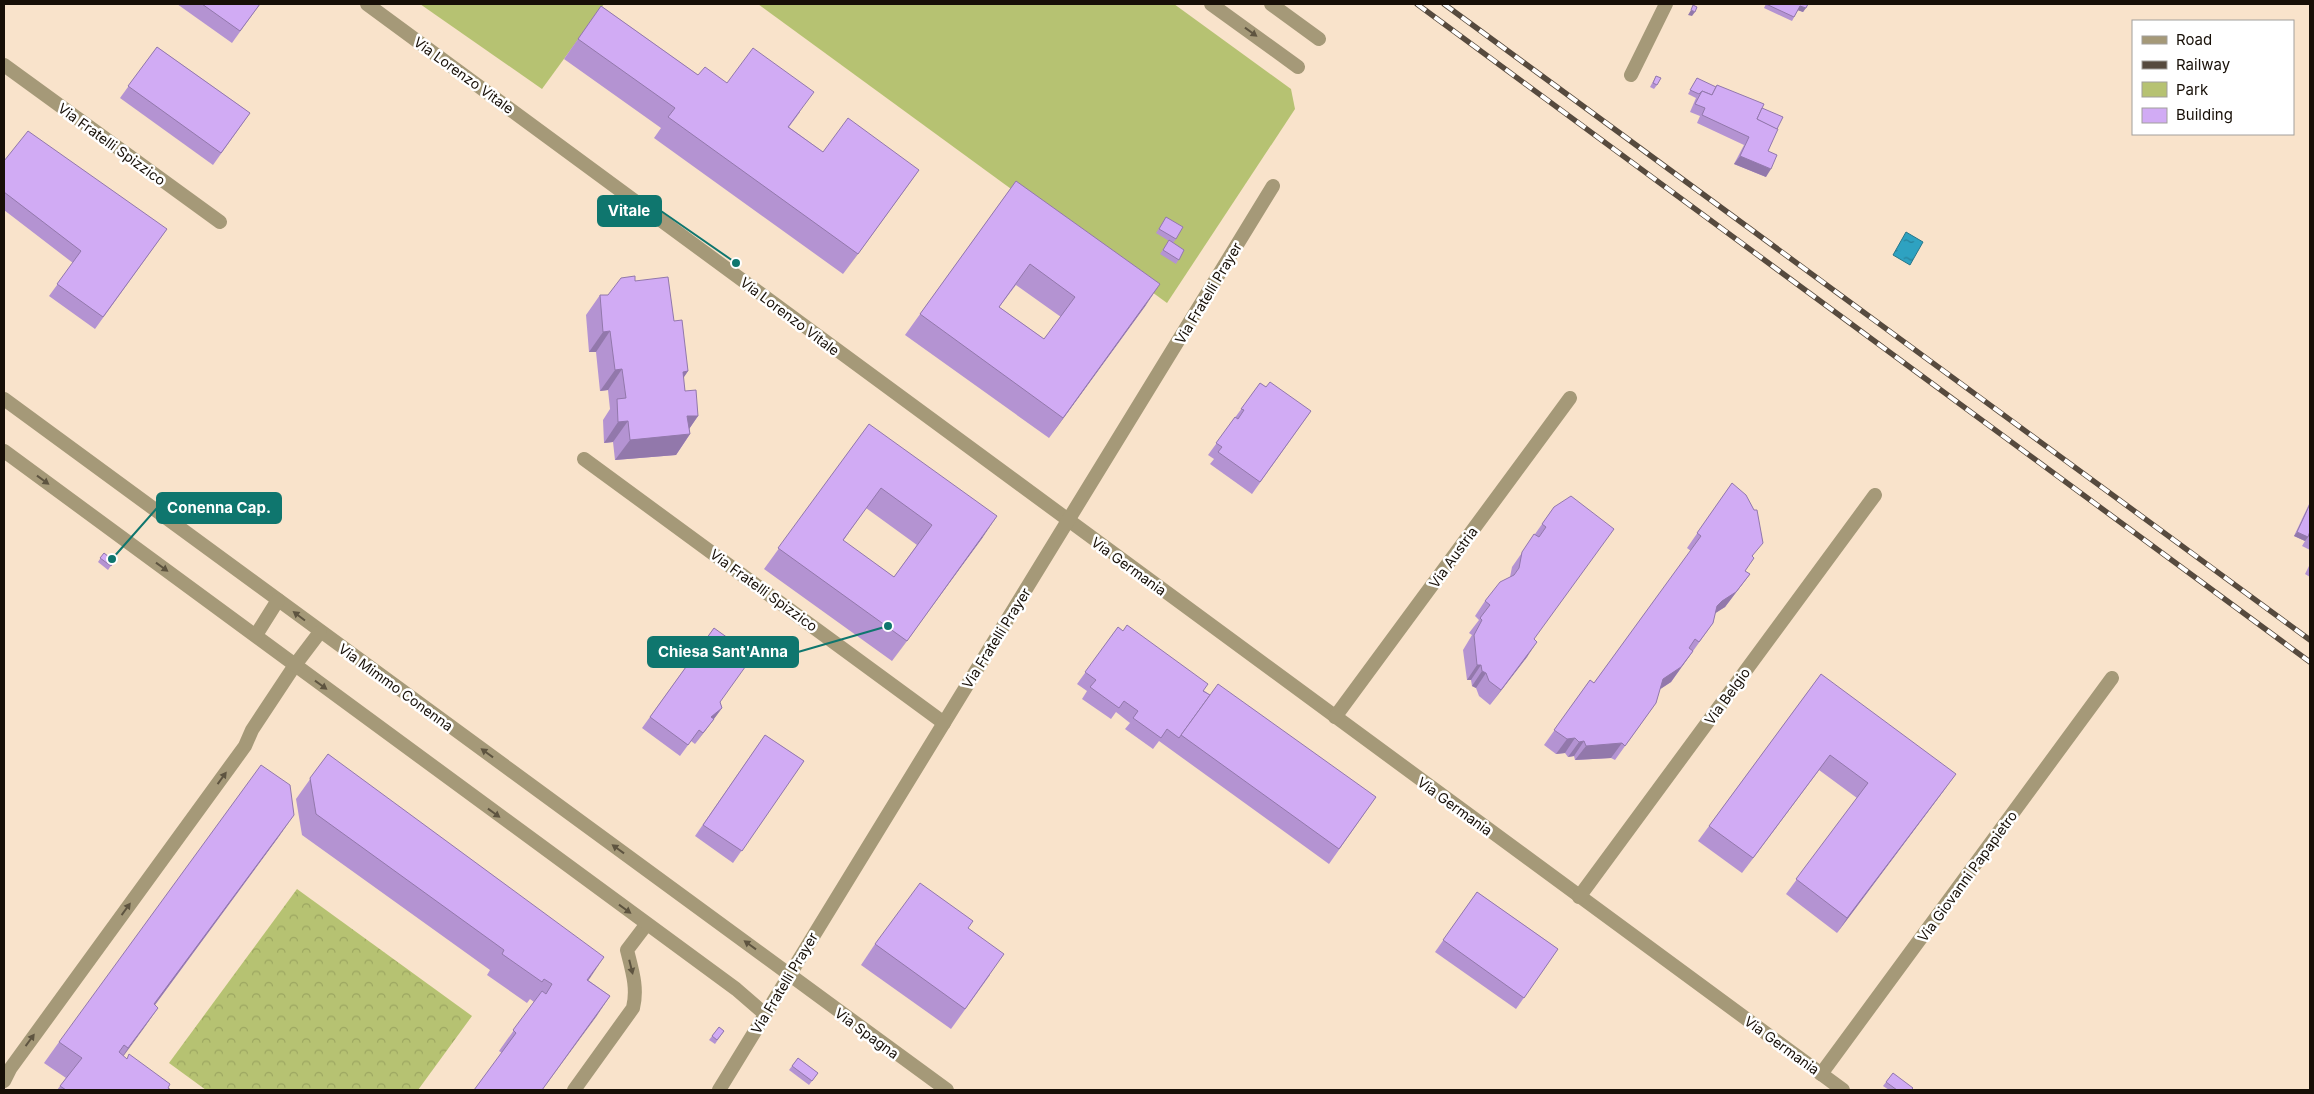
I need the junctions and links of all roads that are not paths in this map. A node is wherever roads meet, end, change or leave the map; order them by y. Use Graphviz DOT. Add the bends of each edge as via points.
graph roads {
  1 [pos="367,4"];
  2 [pos="1211,4"];
  3 [pos="1271,4"];
  4 [pos="1666,4"];
  5 [pos="1319,38"];
  6 [pos="4,65"];
  7 [pos="1298,67"];
  8 [pos="1631,74"];
  9 [pos="1273,186"];
  10 [pos="220,222"];
  11 [pos="1570,398"];
  12 [pos="4,400"];
  13 [pos="4,451"];
  14 [pos="584,458"];
  15 [pos="1875,495"];
  16 [pos="1068,521"];
  17 [pos="278,600"];
  18 [pos="320,632"];
  19 [pos="256,635"];
  20 [pos="295,665"];
  21 [pos="2112,678"];
  22 [pos="1335,717"];
  23 [pos="944,723"];
  24 [pos="1579,897"];
  25 [pos="646,925"];
  26 [pos="788,976"];
  27 [pos="765,1014"];
  28 [pos="1821,1074"];
  29 [pos="4,1081"];
  30 [pos="574,1090"];
  31 [pos="719,1090"];
  32 [pos="946,1090"];
  33 [pos="1843,1090"];
  1 -- 16 [label="street, Via Lorenzo Vitale"];
  2 -- 7 [label="street, one-way"];
  3 -- 5 [label="street"];
  4 -- 8 [label="street"];
  6 -- 10 [label="street, Via Fratelli Spizzico"];
  9 -- 16 [label="street, Via Fratelli Prayer"];
  11 -- 22 [label="street, Via Austria"];
  12 -- 17 [label="street, Via Mimmo Conenna"];
  13 -- 19 [label="street, one-way"];
  14 -- 23 [label="street, Via Fratelli Spizzico"];
  15 -- 24 [label="street, Via Belgio"];
  16 -- 22 [label="street, Via Germania"];
  16 -- 23 [label="street, Via Fratelli Prayer"];
  18 -- 17 [label="street, Via Mimmo Conenna, one-way"];
  17 -- 19 [label="street"];
  18 -- 20 [label="street"];
  26 -- 18 [label="street, Via Mimmo Conenna, one-way"];
  19 -- 20 [label="street"];
  20 -- 25 [label="street, one-way"];
  29 -- 20 [label="street, one-way" via="245,746"];
  21 -- 28 [label="street, Via Giovanni Papapietro"];
  22 -- 24 [label="street, Via Germania"];
  23 -- 26 [label="street, Via Fratelli Prayer"];
  24 -- 28 [label="street, Via Germania"];
  25 -- 27 [label="street" via="736,989"];
  25 -- 30 [label="street, one-way" via="627,950 635,983 636,996 632,1008"];
  26 -- 27 [label="street, Via Fratelli Prayer"];
  26 -- 32 [label="street, Via Spagna"];
  27 -- 31 [label="street, Via Fratelli Prayer"];
  28 -- 33 [label="street, Via Germania"];
}
